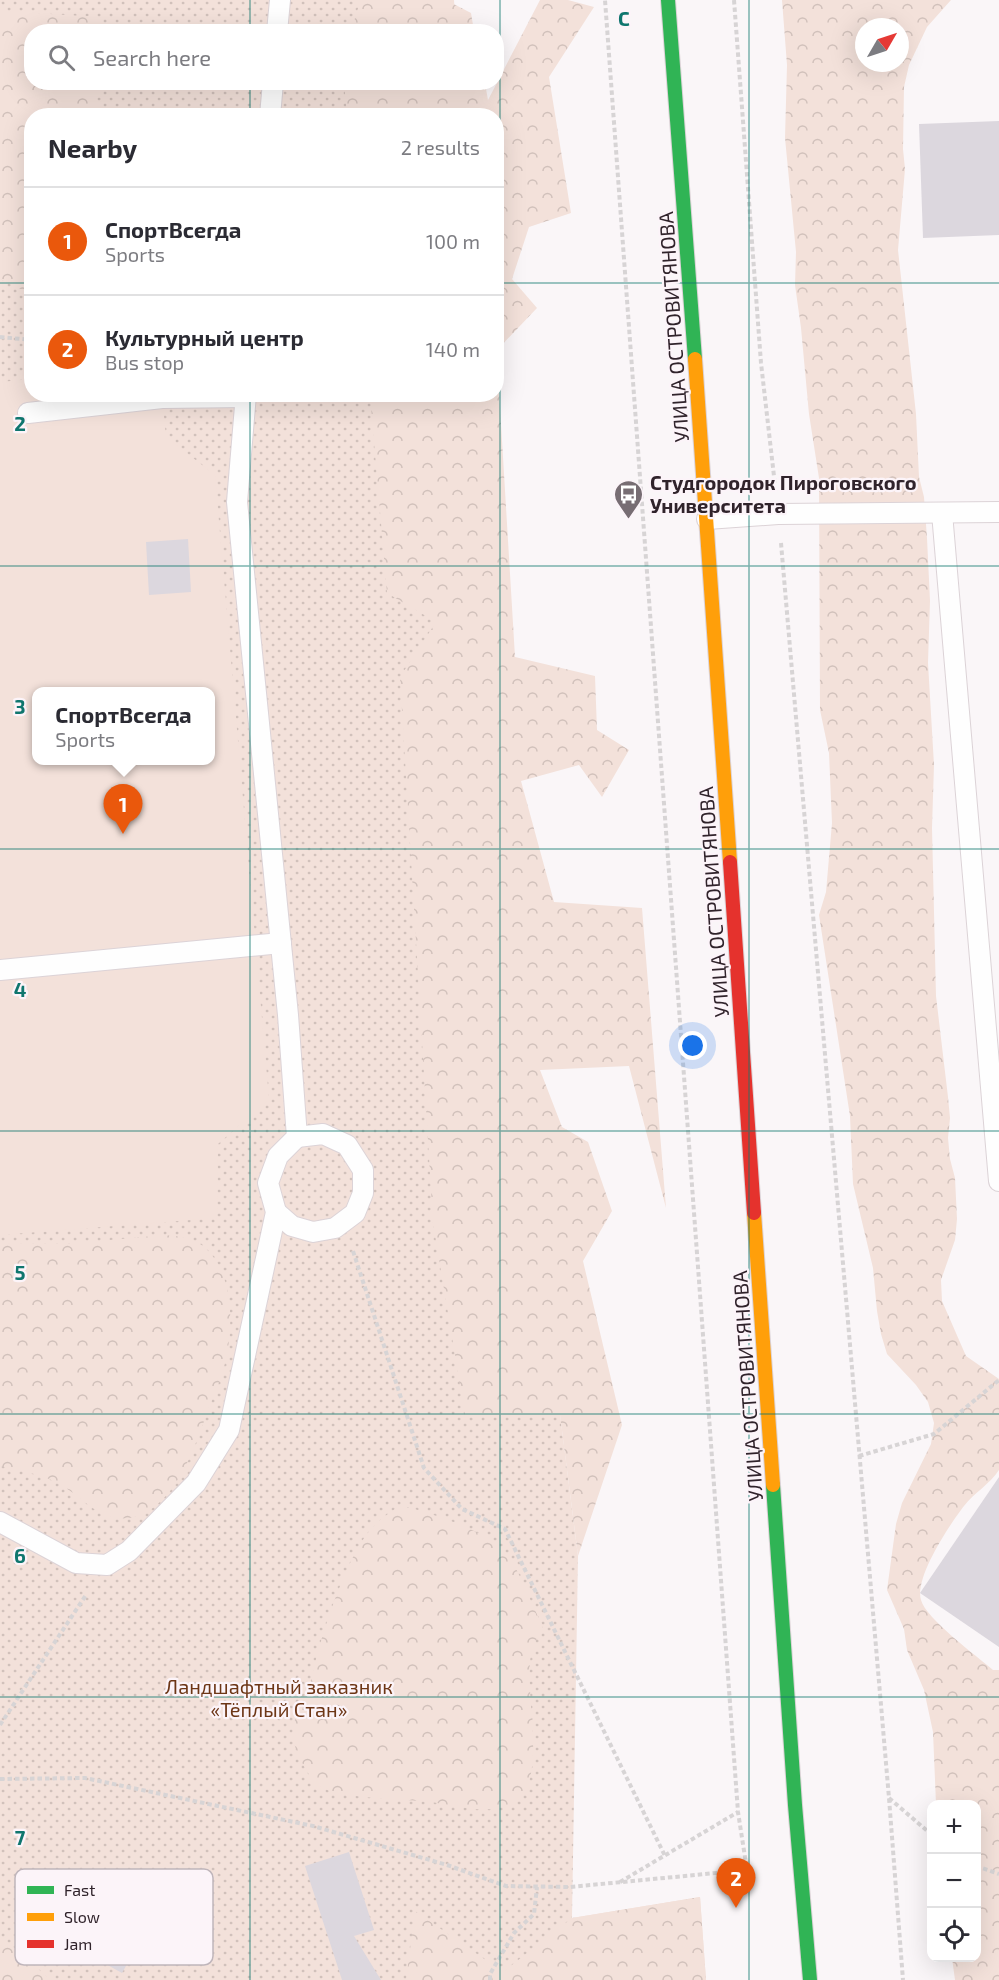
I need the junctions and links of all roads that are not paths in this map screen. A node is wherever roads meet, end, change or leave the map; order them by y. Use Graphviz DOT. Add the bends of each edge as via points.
graph roads {
  1 [pos="280,0"];
  2 [pos="668,0"];
  3 [pos="278,24"];
  4 [pos="272,90"];
  5 [pos="271,108"];
  6 [pos="126,402"];
  7 [pos="245,402"];
  8 [pos="28,413"];
  9 [pos="999,512"];
  10 [pos="942,513"];
  11 [pos="707,519"];
  12 [pos="281,943"];
  13 [pos="0,970"];
  14 [pos="297,1137"];
  15 [pos="999,1181"];
  16 [pos="276,1212"];
  17 [pos="0,1522"];
  18 [pos="810,1980"];
  1 -- 3 [label="lane"];
  2 -- 11 [label="main road, УЛИЦА ОСТРОВИТЯНОВА"];
  4 -- 5 [label="lane"];
  6 -- 8 [label="lane"];
  7 -- 12 [label="lane" via="237,502"];
  9 -- 10 [label="lane"];
  10 -- 11 [label="lane" via="778,514"];
  10 -- 15 [label="lane"];
  11 -- 18 [label="main road, УЛИЦА ОСТРОВИТЯНОВА"];
  12 -- 13 [label="lane"];
  12 -- 14 [label="lane"];
  14 -- 16 [label="lane" via="278,1156 268,1183"];
  14 -- 16 [label="lane" via="323,1134 347,1145 363,1170 363,1193 355,1213 335,1228 313,1232 292,1226"];
  16 -- 17 [label="lane" via="229,1430 196,1483 129,1551 107,1565 76,1563"];
}
